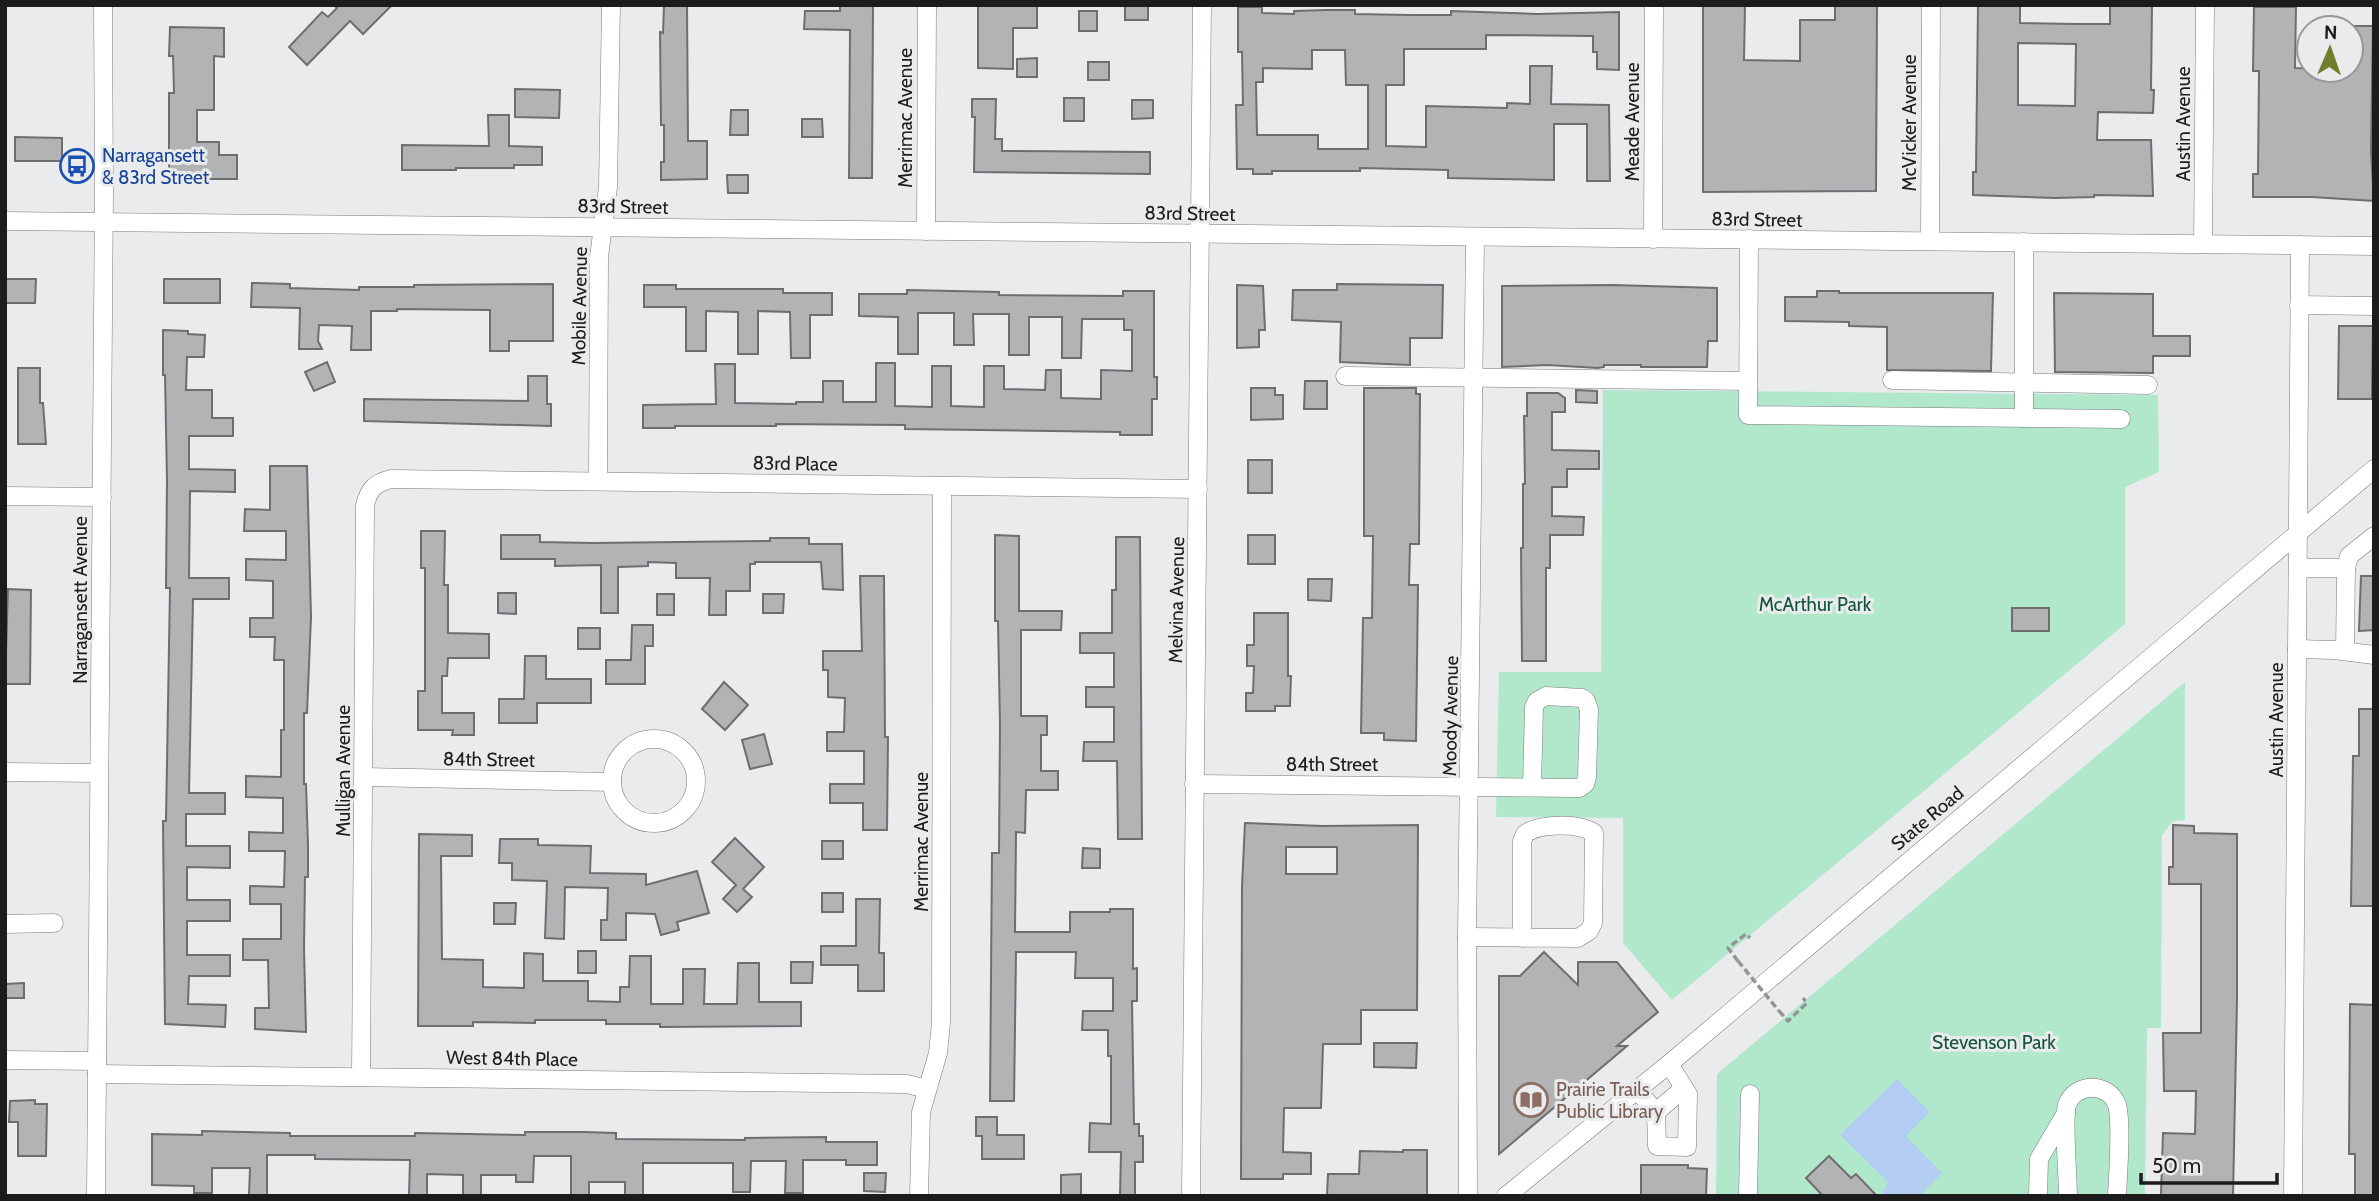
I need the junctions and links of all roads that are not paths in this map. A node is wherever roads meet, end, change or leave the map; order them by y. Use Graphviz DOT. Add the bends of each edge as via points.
graph roads {
  1 [pos="103,5"];
  2 [pos="611,5"];
  3 [pos="927,5"];
  4 [pos="1202,5"];
  5 [pos="1654,5"];
  6 [pos="1931,5"];
  7 [pos="2205,5"];
  8 [pos="5,221"];
  9 [pos="104,222"];
  10 [pos="603,227"];
  11 [pos="926,231"];
  12 [pos="1201,234"];
  13 [pos="1475,237"];
  14 [pos="1653,239"];
  15 [pos="1749,239"];
  16 [pos="1930,241"];
  17 [pos="2024,242"];
  18 [pos="2203,244"];
  19 [pos="2300,245"];
  20 [pos="2374,246"];
  21 [pos="2299,305"];
  22 [pos="2374,306"];
  23 [pos="1345,376"];
  24 [pos="1475,377"];
  25 [pos="1892,380"];
  26 [pos="1748,381"];
  27 [pos="2024,383"];
  28 [pos="2148,385"];
  29 [pos="2024,418"];
  30 [pos="2121,419"];
  31 [pos="2374,469"];
  32 [pos="391,479"];
  33 [pos="598,481"];
  34 [pos="942,486"];
  35 [pos="1198,489"];
  36 [pos="5,496"];
  37 [pos="102,497"];
  38 [pos="2298,532"];
  39 [pos="2374,536"];
  40 [pos="2298,568"];
  41 [pos="2346,568"];
  42 [pos="2297,649"];
  43 [pos="2345,651"];
  44 [pos="2374,655"];
  45 [pos="5,772"];
  46 [pos="99,773"];
  47 [pos="365,777"];
  48 [pos="612,782"];
  49 [pos="1194,784"];
  50 [pos="1470,786"];
  51 [pos="1532,787"];
  52 [pos="5,923"];
  53 [pos="54,923"];
  54 [pos="1467,937"];
  55 [pos="1522,937"];
  56 [pos="5,1060"];
  57 [pos="1669,1065"];
  58 [pos="97,1067"];
  59 [pos="361,1077"];
  60 [pos="1684,1088"];
  61 [pos="927,1089"];
  62 [pos="1638,1091"];
  63 [pos="1750,1094"];
  64 [pos="1656,1112"];
  65 [pos="2066,1113"];
  66 [pos="96,1196"];
  67 [pos="919,1196"];
  68 [pos="1191,1196"];
  69 [pos="1468,1196"];
  70 [pos="1506,1196"];
  71 [pos="1748,1196"];
  72 [pos="2038,1196"];
  73 [pos="2068,1196"];
  74 [pos="2118,1196"];
  75 [pos="2293,1196"];
  1 -- 9 [label="street, Narragansett Avenue"];
  2 -- 10 [label="street, Mobile Avenue" via="608,187"];
  3 -- 11 [label="street, Merrimac Avenue"];
  4 -- 12 [label="street, Melvina Avenue"];
  5 -- 14 [label="street, Meade Avenue"];
  6 -- 16 [label="street, McVicker Avenue"];
  7 -- 18 [label="street, Austin Avenue"];
  8 -- 9 [label="street, 83rd Street"];
  9 -- 10 [label="street, 83rd Street"];
  9 -- 37 [label="street, Narragansett Avenue"];
  10 -- 11 [label="street, 83rd Street"];
  10 -- 33 [label="street, Mobile Avenue"];
  11 -- 12 [label="street, 83rd Street"];
  12 -- 13 [label="street, 83rd Street"];
  12 -- 35 [label="street, Melvina Avenue"];
  13 -- 14 [label="street, 83rd Street"];
  13 -- 24 [label="street, Moody Avenue"];
  14 -- 15 [label="street, 83rd Street"];
  15 -- 16 [label="street, 83rd Street"];
  15 -- 26 [label="street"];
  16 -- 17 [label="street, 83rd Street"];
  17 -- 18 [label="street, 83rd Street"];
  17 -- 27 [label="street"];
  18 -- 19 [label="street, 83rd Street"];
  19 -- 20 [label="street, 83rd Street"];
  19 -- 21 [label="street, Austin Avenue"];
  21 -- 22 [label="street"];
  21 -- 38 [label="street, Austin Avenue"];
  23 -- 24 [label="street"];
  24 -- 26 [label="street"];
  24 -- 50 [label="street, Moody Avenue"];
  25 -- 27 [label="street"];
  26 -- 29 [label="street" via="1748,415"];
  27 -- 28 [label="street"];
  27 -- 29 [label="street"];
  29 -- 30 [label="street"];
  31 -- 38 [label="street, State Road"];
  32 -- 33 [label="street, 83rd Place"];
  32 -- 47 [label="street, Mulligan Avenue" via="372,488 365,505"];
  33 -- 34 [label="street, 83rd Place"];
  34 -- 35 [label="street, 83rd Place"];
  34 -- 61 [label="street, Merrimac Avenue" via="941,1023"];
  35 -- 49 [label="street, Melvina Avenue"];
  36 -- 37 [label="street"];
  37 -- 46 [label="street, Narragansett Avenue"];
  38 -- 40 [label="street, Austin Avenue"];
  38 -- 57 [label="street, State Road"];
  39 -- 41 [label="street" via="2349,556"];
  40 -- 41 [label="street"];
  40 -- 42 [label="street, Austin Avenue"];
  41 -- 43 [label="street"];
  42 -- 43 [label="street"];
  42 -- 75 [label="street, Austin Avenue"];
  43 -- 44 [label="street"];
  45 -- 46 [label="street"];
  46 -- 58 [label="street, Narragansett Avenue"];
  47 -- 48 [label="street, 84th Street"];
  47 -- 59 [label="street, Mulligan Avenue"];
  48 -- 48 [label="street" via="627,814 662,822 683,811 696,778 687,755 677,746 652,739 639,742 619,757"];
  49 -- 50 [label="street, 84th Street"];
  49 -- 68 [label="street, Melvina Avenue"];
  50 -- 51 [label="street, 84th Street"];
  50 -- 54 [label="street, Moody Avenue"];
  51 -- 51 [label="street, 84th Street" via="1579,788 1585,784 1589,710 1582,698 1546,696 1537,701"];
  52 -- 53 [label="street"];
  54 -- 55 [label="street"];
  54 -- 69 [label="street, Moody Avenue"];
  55 -- 55 [label="street" via="1578,938 1589,931 1593,923 1594,833 1577,827 1539,826 1525,834"];
  56 -- 58 [label="street, West 84th Place"];
  57 -- 60 [label="street"];
  57 -- 62 [label="street, State Road"];
  58 -- 59 [label="street, West 84th Place"];
  58 -- 66 [label="street, Narragansett Avenue"];
  59 -- 61 [label="street, West 84th Place" via="907,1084"];
  60 -- 64 [label="street"];
  60 -- 64 [label="street" via="1688,1094 1687,1147 1657,1146"];
  61 -- 67 [label="street, Merrimac Avenue" via="919,1126"];
  62 -- 64 [label="street"];
  62 -- 70 [label="street, State Road"];
  63 -- 71 [label="street"];
  65 -- 72 [label="street" via="2039,1159"];
  65 -- 73 [label="street"];
  65 -- 74 [label="street" via="2071,1098 2085,1088 2102,1089 2115,1100"];
}
